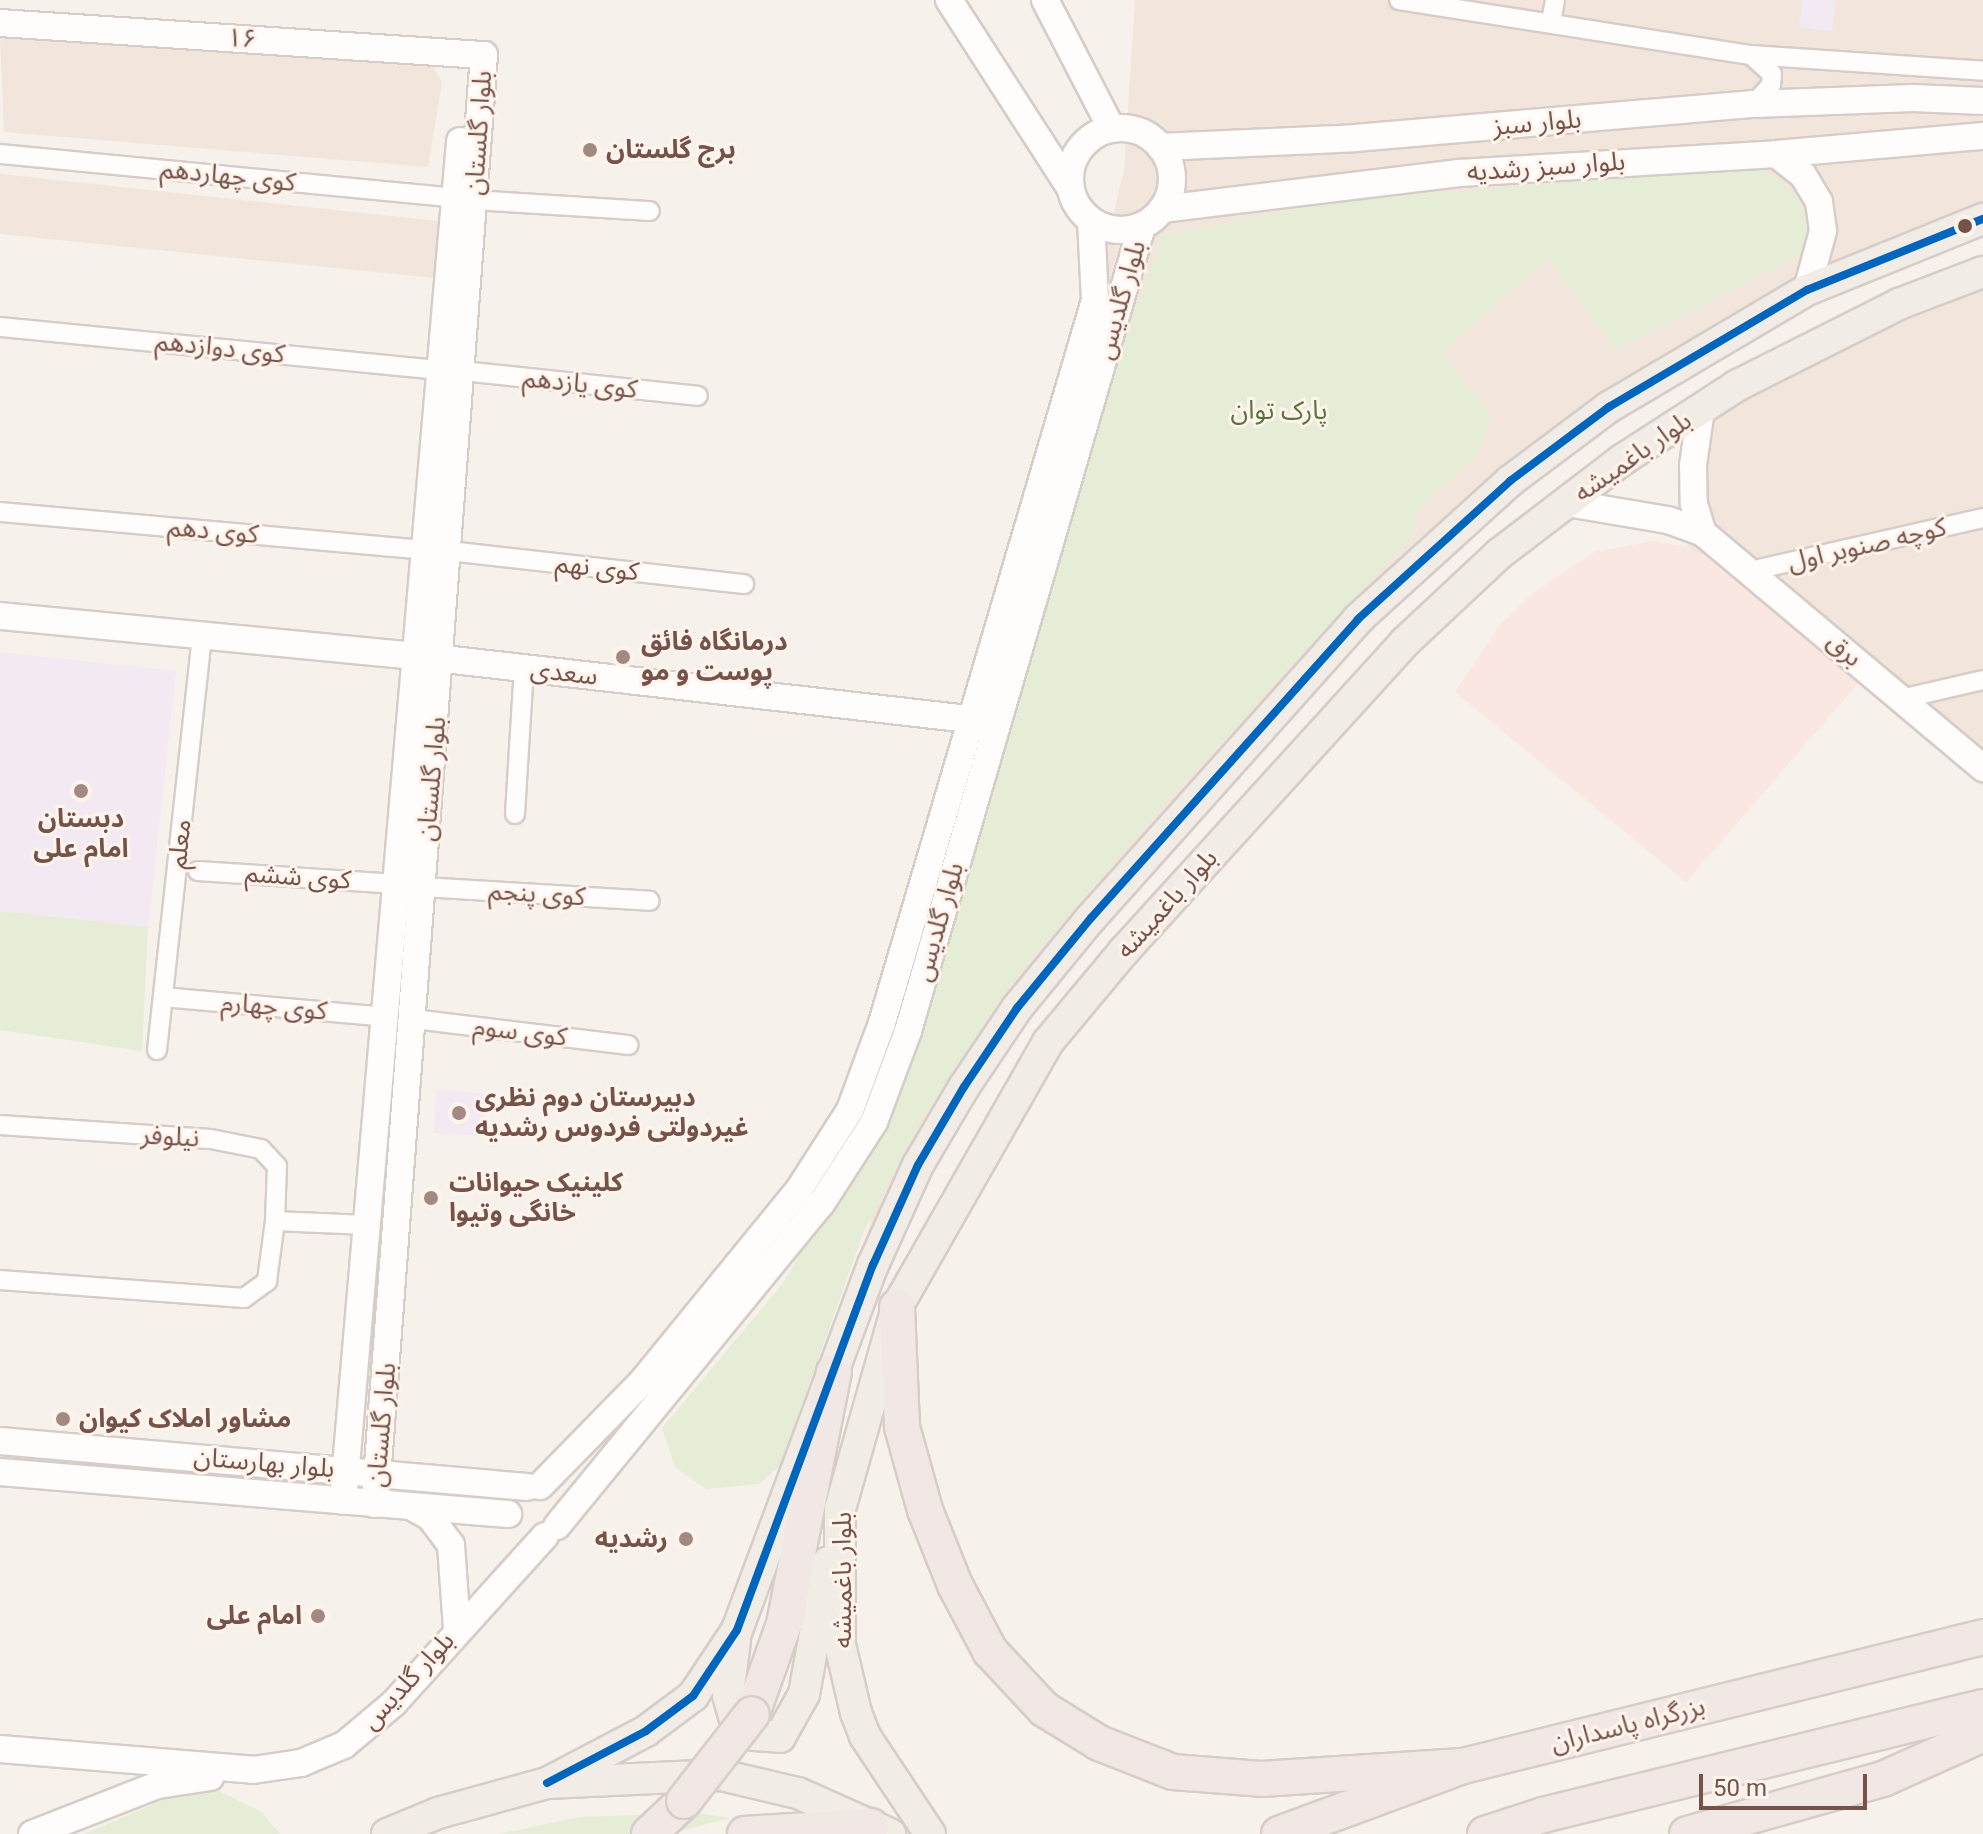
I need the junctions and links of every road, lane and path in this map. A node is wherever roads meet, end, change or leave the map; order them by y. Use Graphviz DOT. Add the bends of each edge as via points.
graph roads {
  1 [pos="949,0"];
  2 [pos="1045,0"];
  3 [pos="1399,0"];
  4 [pos="1555,0"];
  5 [pos="1551,21"];
  6 [pos="0,23"];
  7 [pos="476,54"];
  8 [pos="1751,55"];
  9 [pos="1983,71"];
  10 [pos="1983,101"];
  11 [pos="1754,104"];
  12 [pos="1112,129"];
  13 [pos="1983,136"];
  14 [pos="1160,147"];
  15 [pos="0,154"];
  16 [pos="1776,154"];
  17 [pos="1070,188"];
  18 [pos="464,199"];
  19 [pos="650,211"];
  20 [pos="1152,217"];
  21 [pos="1983,219"];
  22 [pos="1091,221"];
  23 [pos="1983,272"];
  24 [pos="1807,290"];
  25 [pos="0,327"];
  26 [pos="451,371"];
  27 [pos="698,396"];
  28 [pos="1701,409"];
  29 [pos="1567,503"];
  30 [pos="0,512"];
  31 [pos="1983,518"];
  32 [pos="1703,533"];
  33 [pos="437,551"];
  34 [pos="1750,571"];
  35 [pos="744,584"];
  36 [pos="0,616"];
  37 [pos="202,638"];
  38 [pos="430,658"];
  39 [pos="524,668"];
  40 [pos="1983,680"];
  41 [pos="1901,699"];
  42 [pos="984,721"];
  43 [pos="1983,768"];
  44 [pos="515,814"];
  45 [pos="198,871"];
  46 [pos="411,886"];
  47 [pos="650,901"];
  48 [pos="163,997"];
  49 [pos="385,1017"];
  50 [pos="413,1019"];
  51 [pos="628,1045"];
  52 [pos="157,1050"];
  53 [pos="0,1125"];
  54 [pos="275,1221"];
  55 [pos="366,1225"];
  56 [pos="399,1227"];
  57 [pos="0,1280"];
  58 [pos="897,1307"];
  59 [pos="834,1372"];
  60 [pos="0,1441"];
  61 [pos="345,1470"];
  62 [pos="0,1472"];
  63 [pos="377,1473"];
  64 [pos="534,1487"];
  65 [pos="343,1501"];
  66 [pos="375,1504"];
  67 [pos="412,1507"];
  68 [pos="840,1509"];
  69 [pos="508,1514"];
  70 [pos="551,1531"];
  71 [pos="1983,1623"];
  72 [pos="457,1629"];
  73 [pos="737,1630"];
  74 [pos="1983,1637"];
  75 [pos="1941,1648"];
  76 [pos="1983,1707"];
  77 [pos="1983,1734"];
  78 [pos="0,1749"];
  79 [pos="1463,1766"];
  80 [pos="253,1770"];
  81 [pos="547,1783"];
  82 [pos="881,1830"];
  83 [pos="32,1834"];
  84 [pos="387,1834"];
  85 [pos="649,1834"];
  86 [pos="745,1834"];
  87 [pos="930,1834"];
  88 [pos="1279,1834"];
  89 [pos="1485,1834"];
  90 [pos="1687,1834"];
  1 -- 17 [label="main road"];
  2 -- 12 [label="main road"];
  3 -- 5 [label="street"];
  4 -- 5 [label="street"];
  5 -- 8 [label="street"];
  6 -- 7 [label="main road, ۱۶"];
  7 -- 18 [label="main road, بلوار گلستان"];
  8 -- 9 [label="street"];
  8 -- 11 [label="street" via="1772,74 1771,85"];
  10 -- 11 [label="main road, بلوار سبز"];
  11 -- 14 [label="main road, بلوار سبز" via="1355,138"];
  12 -- 14 [label="main road" via="1138,131"];
  12 -- 17 [label="main road" via="1079,150"];
  13 -- 16 [label="main road, بلوار سبز رشدیه"];
  14 -- 20 [label="main road" via="1172,184"];
  15 -- 18 [label="street, کوی چهاردهم"];
  16 -- 20 [label="main road, بلوار سبز رشدیه" via="1459,173"];
  16 -- 24 [label="main road" via="1803,175 1819,202 1823,231"];
  17 -- 22 [label="main road"];
  18 -- 19 [label="street, کوی چهاردهم"];
  18 -- 26 [label="main road, بلوار گلستان"];
  20 -- 22 [label="main road" via="1116,230"];
  20 -- 42 [label="main road, بلوار گلدیس"];
  21 -- 24 [label="main road, بلوار باغمیشه"];
  22 -- 42 [label="main road, بلوار گلدیس" via="1095,300"];
  23 -- 28 [label="main road, بلوار باغمیشه" via="1899,304"];
  24 -- 59 [label="main road, بلوار باغمیشه" via="1609,407 1510,481 1358,619 1017,1008 918,1165 873,1265"];
  25 -- 26 [label="street, کوی دوازدهم"];
  26 -- 27 [label="street, کوی یازدهم"];
  26 -- 33 [label="main road, بلوار گلستان"];
  28 -- 29 [label="main road, بلوار باغمیشه"];
  28 -- 32 [label="main road" via="1693,465 1694,504"];
  29 -- 32 [label="main road, برق" via="1668,520"];
  29 -- 58 [label="main road, بلوار باغمیشه" via="1499,554 1405,642 1048,1042"];
  30 -- 33 [label="street, کوی دهم"];
  31 -- 34 [label="street, کوچه صنوبر اول"];
  32 -- 34 [label="main road, برق"];
  33 -- 35 [label="street, کوی نهم"];
  33 -- 38 [label="main road, بلوار گلستان"];
  34 -- 41 [label="main road, برق"];
  36 -- 37 [label="main road, سعدی"];
  37 -- 38 [label="main road, سعدی"];
  37 -- 48 [label="street, معلم"];
  38 -- 39 [label="main road, سعدی"];
  38 -- 46 [label="main road, بلوار گلستان"];
  39 -- 42 [label="main road, سعدی"];
  39 -- 44 [label="street"];
  40 -- 41 [label="street"];
  41 -- 43 [label="main road, برق"];
  42 -- 64 [label="main road, بلوار گلدیس" via="850,1110 800,1188 652,1370 558,1474"];
  42 -- 70 [label="main road, بلوار گلدیس" via="908,1031 874,1122 821,1204"];
  45 -- 46 [label="street, کوی ششم"];
  46 -- 47 [label="street, کوی پنجم"];
  46 -- 49 [label="main road, بلوار گلستان"];
  46 -- 50 [label="main road, بلوار گلستان"];
  48 -- 49 [label="street, کوی چهارم"];
  48 -- 52 [label="street, معلم"];
  49 -- 50 [label="main road"];
  49 -- 55 [label="main road, بلوار گلستان"];
  50 -- 51 [label="street, کوی سوم"];
  50 -- 56 [label="main road, بلوار گلستان"];
  53 -- 54 [label="street, نیلوفر" via="211,1139 261,1149 277,1166"];
  54 -- 55 [label="street"];
  54 -- 57 [label="street, نیلوفر" via="267,1281 244,1298"];
  55 -- 56 [label="main road"];
  55 -- 61 [label="main road, بلوار گلستان"];
  56 -- 63 [label="main road, بلوار گلستان"];
  58 -- 68 [label="main road, بلوار باغمیشه"];
  58 -- 79 [label="highway" via="902,1427 925,1510 955,1585 990,1651 1044,1709 1099,1743 1173,1772 1261,1779"];
  59 -- 73 [label="main road, بلوار باغمیشه"];
  59 -- 85 [label="highway, bridge" via="784,1624 752,1714 684,1801"];
  60 -- 61 [label="main road, بلوار بهارستان"];
  61 -- 63 [label="main road, بلوار بهارستان"];
  61 -- 65 [label="main road, بلوار گلستان"];
  62 -- 65 [label="main road, بلوار بهارستان"];
  63 -- 64 [label="main road, بلوار بهارستان"];
  63 -- 66 [label="main road, بلوار گلستان"];
  64 -- 69 [label="main road" via="514,1494"];
  64 -- 70 [label="main road" via="557,1498"];
  65 -- 66 [label="main road, بلوار بهارستان"];
  66 -- 67 [label="main road, بلوار بهارستان"];
  67 -- 69 [label="main road, بلوار بهارستان"];
  67 -- 72 [label="main road" via="430,1517 451,1545"];
  68 -- 73 [label="main road" via="804,1694 780,1737 754,1735 735,1720 728,1695"];
  68 -- 87 [label="main road, بلوار باغمیشه" via="840,1644 856,1713 865,1736"];
  69 -- 70 [label="main road" via="521,1535"];
  70 -- 72 [label="main road, بلوار گلدیس"];
  71 -- 75 [label="main road"];
  72 -- 80 [label="main road, بلوار گلدیس" via="394,1703 344,1745 301,1763"];
  73 -- 81 [label="main road" via="693,1696 646,1731"];
  74 -- 75 [label="highway, بزرگراه پاسداران"];
  75 -- 79 [label="highway, بزرگراه پاسداران"];
  76 -- 89 [label="highway" via="1543,1815"];
  77 -- 90 [label="highway" via="1883,1779"];
  78 -- 80 [label="main road, بلوار گلدیس"];
  79 -- 88 [label="highway, بزرگراه پاسداران"];
  80 -- 83 [label="main road" via="158,1785"];
  81 -- 82 [label="main road" via="721,1775 798,1793"];
  81 -- 84 [label="main road" via="438,1813"];
  82 -- 86 [label="highway"];
}
